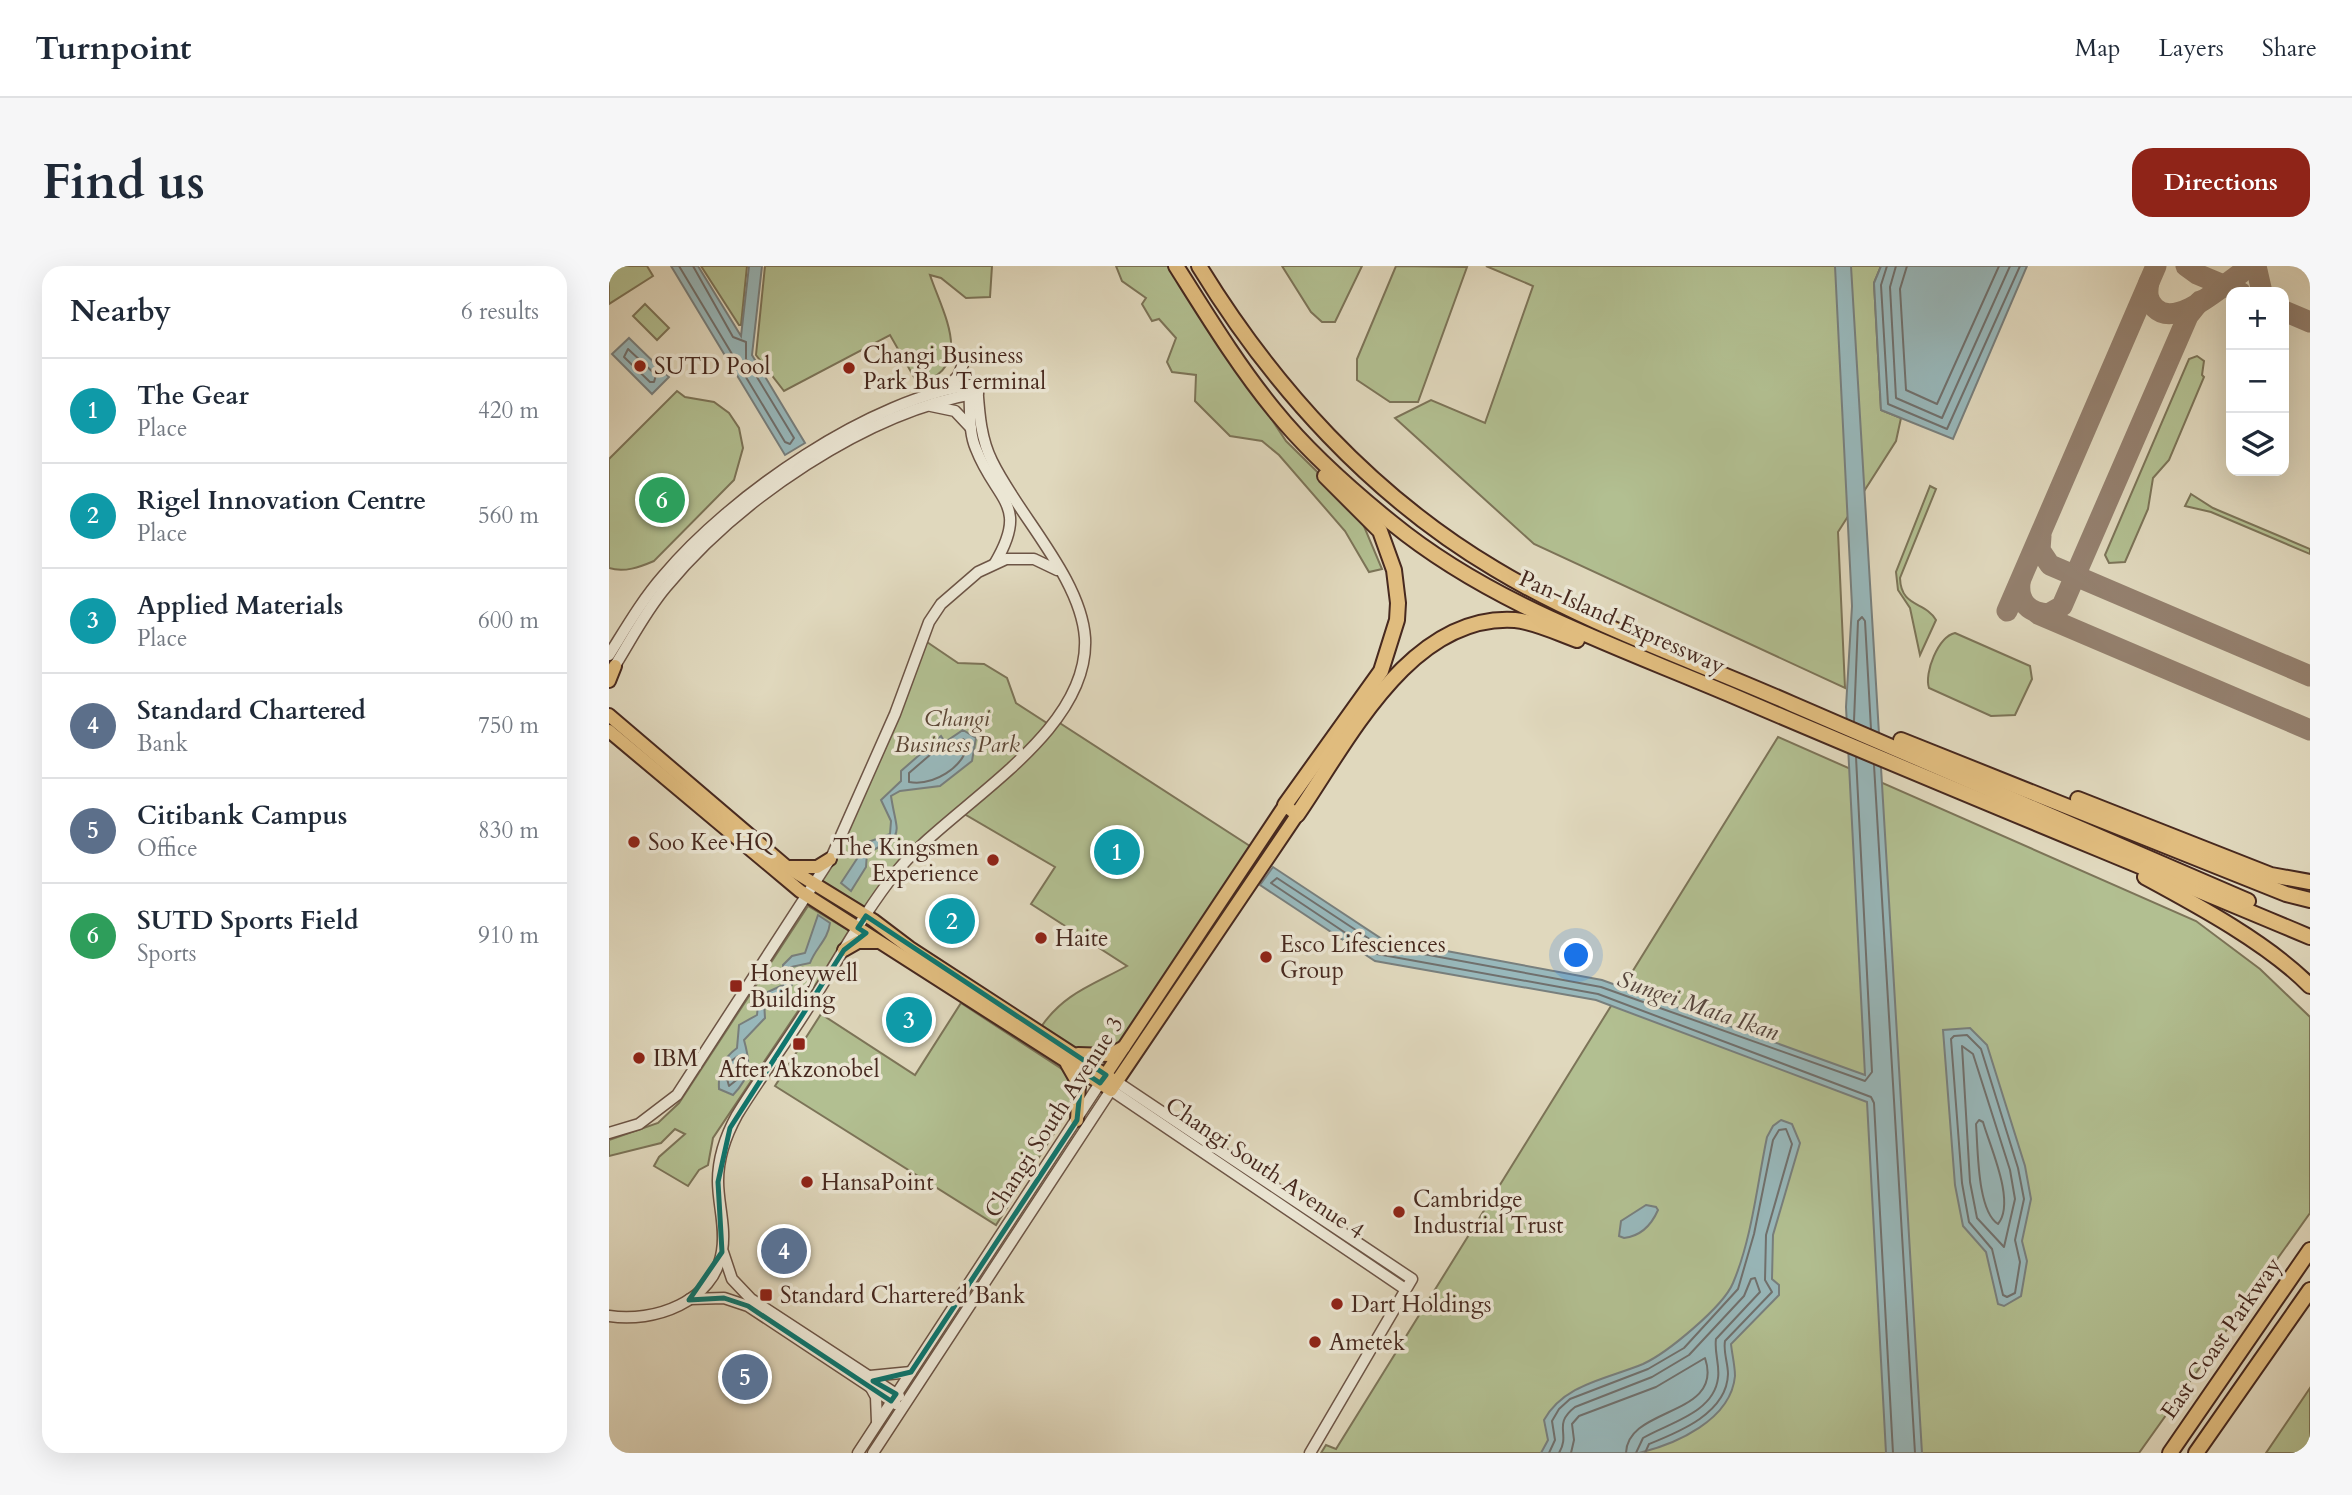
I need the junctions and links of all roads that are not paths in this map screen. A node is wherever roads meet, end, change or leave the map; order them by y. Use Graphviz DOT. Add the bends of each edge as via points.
graph roads {
  1 [pos="1176,266"];
  2 [pos="1199,266"];
  3 [pos="966,356"];
  4 [pos="946,389"];
  5 [pos="973,389"];
  6 [pos="924,405"];
  7 [pos="1276,412"];
  8 [pos="971,428"];
  9 [pos="995,564"];
  10 [pos="1060,573"];
  11 [pos="1606,645"];
  12 [pos="611,665"];
  13 [pos="609,681"];
  14 [pos="610,714"];
  15 [pos="611,734"];
  16 [pos="1886,739"];
  17 [pos="1967,765"];
  18 [pos="1285,805"];
  19 [pos="1297,816"];
  20 [pos="2077,842"];
  21 [pos="830,859"];
  22 [pos="787,867"];
  23 [pos="2310,882"];
  24 [pos="809,890"];
  25 [pos="2310,900"];
  26 [pos="866,916"];
  27 [pos="857,928"];
  28 [pos="2310,928"];
  29 [pos="2310,937"];
  30 [pos="881,942"];
  31 [pos="844,950"];
  32 [pos="2310,986"];
  33 [pos="1128,1043"];
  34 [pos="1070,1057"];
  35 [pos="1108,1083"];
  36 [pos="1077,1120"];
  37 [pos="609,1133"];
  38 [pos="2310,1241"];
  39 [pos="2310,1250"];
  40 [pos="722,1252"];
  41 [pos="2290,1279"];
  42 [pos="1405,1289"];
  43 [pos="2310,1290"];
  44 [pos="689,1300"];
  45 [pos="609,1316"];
  46 [pos="911,1371"];
  47 [pos="869,1380"];
  48 [pos="894,1397"];
  49 [pos="904,1405"];
  50 [pos="877,1422"];
  51 [pos="858,1453"];
  52 [pos="873,1453"];
  53 [pos="1310,1453"];
  54 [pos="2170,1453"];
  55 [pos="2196,1453"];
  1 -- 7 [label="highway, Pan-Island Expressway"];
  2 -- 16 [label="highway, Pan-Island Expressway" via="1259,357 1358,465 1443,535 1560,603"];
  3 -- 4 [label="street" via="958,376"];
  4 -- 5 [label="street"];
  4 -- 12 [label="street" via="848,430 733,508 664,574"];
  5 -- 6 [label="street"];
  5 -- 8 [label="street"];
  5 -- 10 [label="street" via="991,461"];
  6 -- 8 [label="street" via="955,411"];
  6 -- 12 [label="street" via="830,452 739,514 665,588"];
  7 -- 11 [label="highway, Pan-Island Expressway" via="1395,526 1520,604"];
  7 -- 18 [label="highway" via="1287,438 1381,531 1394,570 1398,603 1394,635 1381,670"];
  8 -- 9 [label="street" via="976,451 1009,509 1012,527"];
  9 -- 10 [label="street" via="1006,559 1034,559"];
  9 -- 21 [label="street" via="953,590 929,622 895,714"];
  10 -- 26 [label="street" via="1076,597 1084,637 1079,676 1063,706 1035,746 924,842"];
  11 -- 19 [label="highway" via="1517,620 1444,636 1417,653 1391,680"];
  11 -- 20 [label="highway, Pan-Island Expressway"];
  12 -- 13 [label="main road"];
  14 -- 22 [label="main road"];
  15 -- 24 [label="main road" via="757,859"];
  16 -- 17 [label="highway"];
  16 -- 28 [label="highway"];
  17 -- 23 [label="highway" via="2068,795 2271,874"];
  17 -- 25 [label="highway" via="2275,890"];
  18 -- 19 [label="main road"];
  18 -- 33 [label="main road, Changi South Avenue 3"];
  19 -- 35 [label="main road, Changi South Avenue 3"];
  20 -- 29 [label="highway"];
  20 -- 32 [label="highway" via="2166,888 2255,943"];
  21 -- 22 [label="main road" via="817,867"];
  21 -- 24 [label="street"];
  22 -- 24 [label="main road"];
  24 -- 26 [label="main road"];
  24 -- 27 [label="main road"];
  24 -- 37 [label="street" via="677,1095 639,1124"];
  26 -- 27 [label="street"];
  26 -- 34 [label="main road"];
  27 -- 30 [label="main road"];
  27 -- 31 [label="street"];
  30 -- 31 [label="main road" via="865,940"];
  30 -- 34 [label="main road"];
  31 -- 40 [label="street" via="730,1128 718,1182"];
  33 -- 34 [label="main road" via="1109,1055"];
  33 -- 35 [label="main road, Changi South Avenue 3"];
  34 -- 35 [label="main road"];
  34 -- 36 [label="main road" via="1079,1085"];
  35 -- 36 [label="street, Changi South Avenue 3"];
  35 -- 42 [label="street, Changi South Avenue 4"];
  35 -- 42 [label="street, Changi South Avenue 4" via="1412,1279"];
  35 -- 49 [label="street, Changi South Avenue 3"];
  36 -- 46 [label="street, Changi South Avenue 3"];
  38 -- 41 [label="highway"];
  39 -- 41 [label="highway, East Coast Parkway"];
  40 -- 44 [label="street" via="710,1278"];
  40 -- 47 [label="street" via="732,1279 751,1299"];
  41 -- 54 [label="highway, East Coast Parkway"];
  42 -- 53 [label="street"];
  43 -- 55 [label="highway, East Coast Parkway"];
  44 -- 45 [label="street" via="649,1317"];
  44 -- 47 [label="street" via="724,1298 748,1306"];
  46 -- 47 [label="street"];
  46 -- 48 [label="street, Changi South Avenue 3"];
  47 -- 48 [label="street"];
  47 -- 50 [label="street" via="876,1397"];
  48 -- 49 [label="street"];
  48 -- 50 [label="street, Changi South Avenue 3"];
  49 -- 52 [label="street, Changi South Avenue 3"];
  50 -- 51 [label="street, Changi South Avenue 3"];
}
